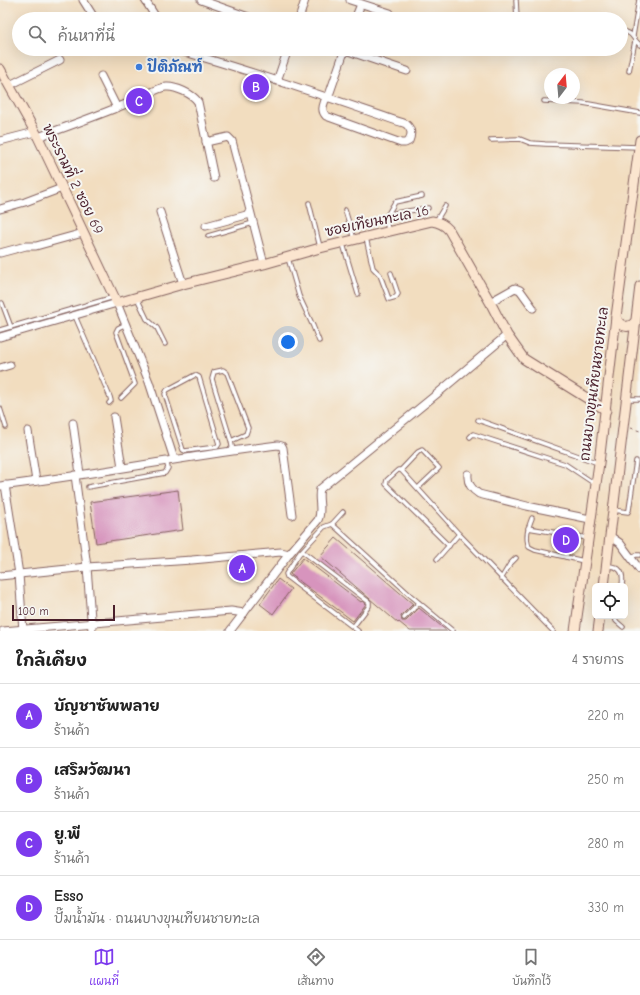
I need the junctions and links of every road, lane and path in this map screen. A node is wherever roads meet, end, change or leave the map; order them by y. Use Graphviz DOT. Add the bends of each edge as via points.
graph roads {
  1 [pos="83,0"];
  2 [pos="145,0"];
  3 [pos="201,0"];
  4 [pos="305,0"];
  5 [pos="350,0"];
  6 [pos="516,0"];
  7 [pos="639,0"];
  8 [pos="361,4"];
  9 [pos="91,12"];
  10 [pos="153,12"];
  11 [pos="234,12"];
  12 [pos="301,12"];
  13 [pos="358,12"];
  14 [pos="387,12"];
  15 [pos="517,12"];
  16 [pos="628,32"];
  17 [pos="633,36"];
  18 [pos="635,41"];
  19 [pos="640,45"];
  20 [pos="197,56"];
  21 [pos="286,56"];
  22 [pos="342,56"];
  23 [pos="365,56"];
  24 [pos="60,60"];
  25 [pos="0,69"];
  26 [pos="407,71"];
  27 [pos="630,71"];
  28 [pos="101,76"];
  29 [pos="277,81"];
  30 [pos="10,85"];
  31 [pos="327,98"];
  32 [pos="580,103"];
  33 [pos="117,108"];
  34 [pos="640,113"];
  35 [pos="36,135"];
  36 [pos="491,140"];
  37 [pos="0,141"];
  38 [pos="206,142"];
  39 [pos="639,144"];
  40 [pos="214,178"];
  41 [pos="62,188"];
  42 [pos="422,196"];
  43 [pos="309,203"];
  44 [pos="445,206"];
  45 [pos="428,208"];
  46 [pos="0,209"];
  47 [pos="345,210"];
  48 [pos="160,212"];
  49 [pos="250,214"];
  50 [pos="388,214"];
  51 [pos="436,221"];
  52 [pos="253,223"];
  53 [pos="206,226"];
  54 [pos="83,232"];
  55 [pos="389,232"];
  56 [pos="208,236"];
  57 [pos="365,237"];
  58 [pos="354,240"];
  59 [pos="342,243"];
  60 [pos="320,248"];
  61 [pos="0,253"];
  62 [pos="288,257"];
  63 [pos="264,264"];
  64 [pos="391,273"];
  65 [pos="183,284"];
  66 [pos="640,286"];
  67 [pos="358,294"];
  68 [pos="136,298"];
  69 [pos="115,300"];
  70 [pos="490,302"];
  71 [pos="2,303"];
  72 [pos="533,308"];
  73 [pos="638,310"];
  74 [pos="75,316"];
  75 [pos="616,317"];
  76 [pos="635,322"];
  77 [pos="126,323"];
  78 [pos="10,327"];
  79 [pos="0,330"];
  80 [pos="507,335"];
  81 [pos="0,337"];
  82 [pos="319,341"];
  83 [pos="165,344"];
  84 [pos="636,348"];
  85 [pos="10,365"];
  86 [pos="0,368"];
  87 [pos="121,398"];
  88 [pos="626,399"];
  89 [pos="640,399"];
  90 [pos="109,404"];
  91 [pos="0,408"];
  92 [pos="606,410"];
  93 [pos="114,417"];
  94 [pos="478,420"];
  95 [pos="73,423"];
  96 [pos="6,426"];
  97 [pos="624,426"];
  98 [pos="640,431"];
  99 [pos="28,432"];
  100 [pos="177,433"];
  101 [pos="168,436"];
  102 [pos="470,437"];
  103 [pos="231,441"];
  104 [pos="233,450"];
  105 [pos="174,459"];
  106 [pos="166,460"];
  107 [pos="636,461"];
  108 [pos="599,463"];
  109 [pos="122,467"];
  110 [pos="401,470"];
  111 [pos="468,474"];
  112 [pos="78,475"];
  113 [pos="36,481"];
  114 [pos="596,485"];
  115 [pos="2,486"];
  116 [pos="88,487"];
  117 [pos="418,488"];
  118 [pos="613,510"];
  119 [pos="343,512"];
  120 [pos="292,515"];
  121 [pos="532,518"];
  122 [pos="590,519"];
  123 [pos="332,524"];
  124 [pos="528,528"];
  125 [pos="459,534"];
  126 [pos="570,535"];
  127 [pos="610,536"];
  128 [pos="588,538"];
  129 [pos="449,546"];
  130 [pos="302,551"];
  131 [pos="289,554"];
  132 [pos="640,556"];
  133 [pos="566,557"];
  134 [pos="630,557"];
  135 [pos="516,558"];
  136 [pos="437,559"];
  137 [pos="584,561"];
  138 [pos="606,566"];
  139 [pos="87,567"];
  140 [pos="640,570"];
  141 [pos="19,574"];
  142 [pos="0,576"];
  143 [pos="502,579"];
  144 [pos="604,583"];
  145 [pos="622,583"];
  146 [pos="419,603"];
  147 [pos="244,613"];
  148 [pos="404,618"];
  149 [pos="600,619"];
  150 [pos="616,619"];
  151 [pos="91,622"];
  152 [pos="353,627"];
  153 [pos="623,627"];
  154 [pos="23,630"];
  155 [pos="2,631"];
  156 [pos="92,631"];
  157 [pos="230,631"];
  158 [pos="358,631"];
  159 [pos="453,631"];
  160 [pos="553,631"];
  161 [pos="575,631"];
  162 [pos="598,631"];
  1 -- 9 [label="street"];
  2 -- 10 [label="street"];
  3 -- 11 [label="street"];
  4 -- 12 [label="street"];
  5 -- 8 [label="street"];
  6 -- 15 [label="lane"];
  7 -- 17 [label="lane"];
  8 -- 13 [label="street"];
  8 -- 14 [label="street"];
  16 -- 17 [label="lane"];
  17 -- 18 [label="lane"];
  18 -- 19 [label="lane"];
  18 -- 27 [label="lane"];
  20 -- 29 [label="street"];
  21 -- 29 [label="street"];
  22 -- 31 [label="street"];
  23 -- 26 [label="street"];
  24 -- 30 [label="street"];
  25 -- 30 [label="street, พระรามที่ 2 ซอย 69"];
  28 -- 33 [label="street"];
  29 -- 31 [label="street"];
  30 -- 35 [label="street, พระรามที่ 2 ซอย 69"];
  31 -- 31 [label="street" via="322,110 326,116 401,143 409,141 411,131 406,124"];
  32 -- 34 [label="lane"];
  33 -- 35 [label="street"];
  33 -- 38 [label="street" via="164,87 174,88 198,102"];
  35 -- 37 [label="street"];
  35 -- 41 [label="street, พระรามที่ 2 ซอย 69"];
  36 -- 39 [label="lane" via="520,139 545,144"];
  38 -- 40 [label="street"];
  38 -- 49 [label="street" via="228,137 232,141"];
  39 -- 75 [label="street, ถนนบางขุนเทียนชายทะเล"];
  41 -- 46 [label="street"];
  41 -- 54 [label="street, พระรามที่ 2 ซอย 69"];
  42 -- 50 [label="lane" via="395,202"];
  43 -- 60 [label="lane"];
  44 -- 51 [label="lane"];
  45 -- 50 [label="lane"];
  47 -- 58 [label="lane"];
  48 -- 65 [label="street"];
  49 -- 52 [label="street"];
  49 -- 53 [label="street"];
  50 -- 55 [label="lane" via="386,218"];
  51 -- 55 [label="street, ซอยเทียนทะเล 16"];
  51 -- 70 [label="street, ซอยเทียนทะเล 16" via="449,230"];
  52 -- 56 [label="lane"];
  52 -- 63 [label="street"];
  54 -- 61 [label="street" via="36,246"];
  54 -- 69 [label="street, พระรามที่ 2 ซอย 69"];
  55 -- 57 [label="street, ซอยเทียนทะเล 16"];
  57 -- 58 [label="street, ซอยเทียนทะเล 16"];
  57 -- 64 [label="lane" via="373,268 380,275 389,299 398,294"];
  58 -- 59 [label="street, ซอยเทียนทะเล 16"];
  59 -- 60 [label="street, ซอยเทียนทะเล 16"];
  59 -- 67 [label="lane"];
  60 -- 62 [label="street, ซอยเทียนทะเล 16"];
  62 -- 63 [label="street, ซอยเทียนทะเล 16"];
  62 -- 82 [label="lane" via="299,296"];
  63 -- 65 [label="street, ซอยเทียนทะเล 16"];
  65 -- 68 [label="street, ซอยเทียนทะเล 16"];
  66 -- 73 [label="street"];
  68 -- 69 [label="street, ซอยเทียนทะเล 16"];
  68 -- 83 [label="lane"];
  69 -- 74 [label="street"];
  69 -- 77 [label="street"];
  69 -- 78 [label="lane"];
  70 -- 72 [label="street" via="515,288 520,290"];
  70 -- 80 [label="street, ซอยเทียนทะเล 16"];
  71 -- 78 [label="lane"];
  73 -- 76 [label="street"];
  74 -- 81 [label="street"];
  74 -- 90 [label="lane" via="110,397"];
  75 -- 76 [label="street" via="624,326"];
  75 -- 92 [label="street, ถนนบางขุนเทียนชายทะเล"];
  76 -- 84 [label="street"];
  77 -- 87 [label="lane" via="116,332 135,384"];
  77 -- 101 [label="street"];
  78 -- 79 [label="lane"];
  80 -- 92 [label="street, ซอยเทียนทะเล 16" via="529,363"];
  80 -- 131 [label="street" via="320,489 320,516"];
  84 -- 88 [label="street"];
  85 -- 86 [label="street"];
  88 -- 89 [label="lane"];
  88 -- 97 [label="street"];
  91 -- 96 [label="lane"];
  92 -- 108 [label="street, ถนนบางขุนเทียนชายทะเล"];
  93 -- 109 [label="street"];
  94 -- 108 [label="lane"];
  95 -- 112 [label="street"];
  97 -- 98 [label="path"];
  97 -- 118 [label="street"];
  99 -- 113 [label="street"];
  100 -- 100 [label="lane" via="184,451 218,445 198,376 193,376 166,392"];
  100 -- 101 [label="lane"];
  101 -- 105 [label="street"];
  102 -- 114 [label="lane" via="473,434 565,464"];
  103 -- 103 [label="lane" via="246,434 248,428 227,373 223,370 214,372 212,379"];
  103 -- 104 [label="lane"];
  104 -- 105 [label="street"];
  104 -- 120 [label="street" via="282,446"];
  105 -- 106 [label="street"];
  106 -- 109 [label="street"];
  106 -- 116 [label="lane" via="168,468 165,473"];
  107 -- 118 [label="lane" via="629,510"];
  108 -- 114 [label="street, ถนนบางขุนเทียนชายทะเล"];
  109 -- 112 [label="street"];
  110 -- 117 [label="lane"];
  110 -- 117 [label="lane" via="420,450 424,451 439,468"];
  110 -- 129 [label="lane" via="387,480 386,484"];
  111 -- 122 [label="street" via="467,480 478,494"];
  112 -- 113 [label="street"];
  112 -- 139 [label="street"];
  113 -- 115 [label="street"];
  114 -- 122 [label="street, ถนนบางขุนเทียนชายทะเล"];
  115 -- 141 [label="street"];
  117 -- 125 [label="lane"];
  118 -- 127 [label="street"];
  119 -- 123 [label="lane"];
  121 -- 124 [label="lane"];
  122 -- 128 [label="street, ถนนบางขุนเทียนชายทะเล"];
  123 -- 130 [label="lane" via="324,527"];
  123 -- 146 [label="lane"];
  124 -- 126 [label="lane"];
  124 -- 133 [label="lane" via="526,540 529,547"];
  125 -- 129 [label="lane"];
  125 -- 143 [label="lane"];
  126 -- 128 [label="lane"];
  126 -- 133 [label="lane"];
  127 -- 134 [label="street" via="620,543"];
  127 -- 138 [label="street"];
  128 -- 137 [label="street, ถนนบางขุนเทียนชายทะเล"];
  129 -- 136 [label="lane"];
  130 -- 152 [label="lane" via="288,570 287,578"];
  130 -- 152 [label="lane" via="369,602 369,606"];
  131 -- 139 [label="street" via="281,552"];
  131 -- 147 [label="street"];
  132 -- 134 [label="lane"];
  133 -- 137 [label="lane"];
  134 -- 140 [label="street"];
  135 -- 143 [label="lane"];
  137 -- 161 [label="street, ถนนบางขุนเทียนชายทะเล"];
  138 -- 144 [label="street"];
  138 -- 145 [label="lane" via="618,568 622,574"];
  139 -- 141 [label="street"];
  139 -- 151 [label="street"];
  141 -- 142 [label="street"];
  141 -- 154 [label="street"];
  143 -- 160 [label="lane"];
  146 -- 148 [label="lane"];
  146 -- 159 [label="lane"];
  147 -- 151 [label="street" via="231,611"];
  147 -- 157 [label="street"];
  149 -- 162 [label="street"];
  150 -- 153 [label="lane"];
  151 -- 154 [label="street"];
  151 -- 156 [label="street"];
  152 -- 158 [label="lane"];
  154 -- 155 [label="street"];
}
